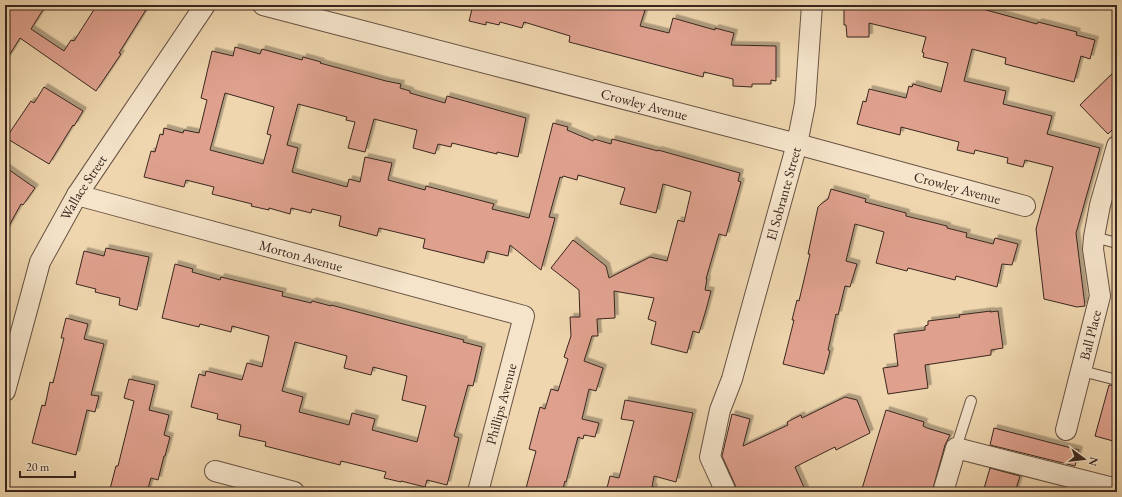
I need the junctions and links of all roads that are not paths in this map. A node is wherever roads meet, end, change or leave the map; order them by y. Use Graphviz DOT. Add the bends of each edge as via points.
graph roads {
  1 [pos="205,5"];
  2 [pos="263,5"];
  3 [pos="812,5"];
  4 [pos="797,144"];
  5 [pos="1117,146"];
  6 [pos="77,195"];
  7 [pos="1025,206"];
  8 [pos="1094,237"];
  9 [pos="1117,244"];
  10 [pos="524,316"];
  11 [pos="1082,371"];
  12 [pos="1117,380"];
  13 [pos="5,391"];
  14 [pos="971,401"];
  15 [pos="1066,430"];
  16 [pos="956,448"];
  17 [pos="215,471"];
  18 [pos="1117,489"];
  19 [pos="294,492"];
  20 [pos="478,492"];
  21 [pos="726,492"];
  22 [pos="943,492"];
  1 -- 6 [label="street, Wallace Street"];
  2 -- 4 [label="street, Crowley Avenue"];
  3 -- 4 [label="street, El Sobrante Street" via="805,104"];
  4 -- 7 [label="street, Crowley Avenue"];
  4 -- 21 [label="street, El Sobrante Street" via="732,378 720,410 710,456"];
  5 -- 8 [label="street, Ball Place" via="1100,205"];
  6 -- 10 [label="street, Morton Avenue"];
  6 -- 13 [label="street, Wallace Street" via="40,262"];
  8 -- 9 [label="lane"];
  8 -- 11 [label="street, Ball Place" via="1093,249 1100,296"];
  10 -- 20 [label="street, Phillips Avenue"];
  11 -- 12 [label="lane"];
  11 -- 15 [label="street, Ball Place"];
  14 -- 16 [label="lane"];
  16 -- 18 [label="street"];
  16 -- 22 [label="street"];
  17 -- 19 [label="street"];
}
